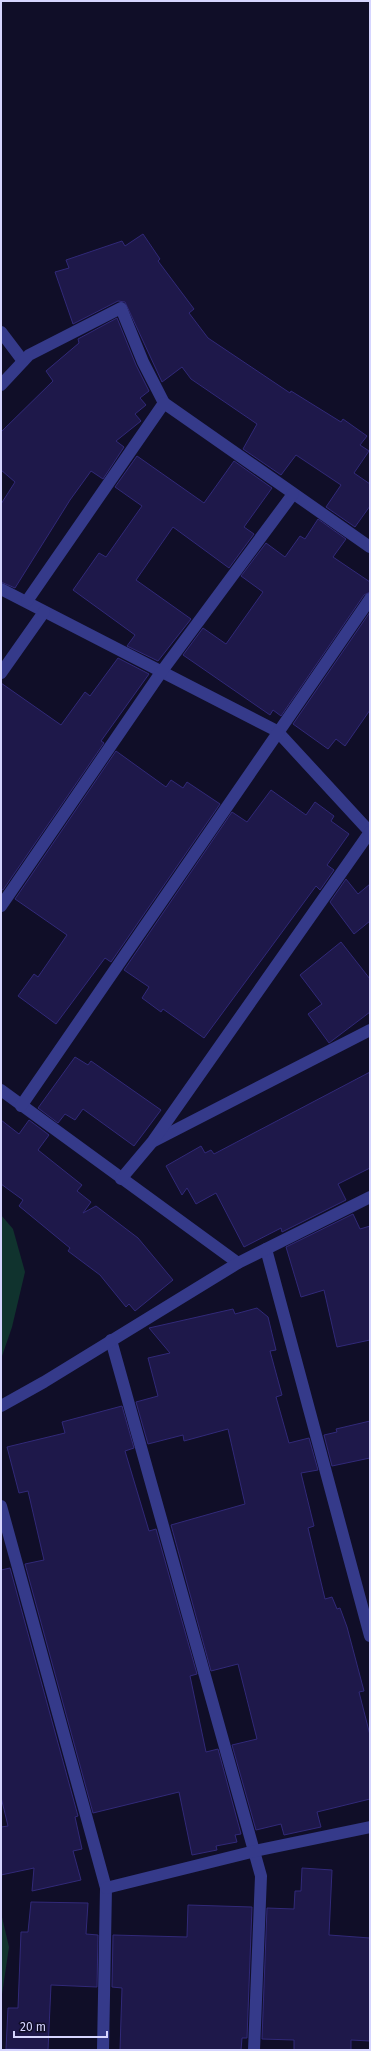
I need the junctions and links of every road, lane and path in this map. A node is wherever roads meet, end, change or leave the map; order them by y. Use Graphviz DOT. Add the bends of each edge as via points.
graph roads {
  1 [pos="1,332"];
  2 [pos="23,361"];
  3 [pos="1,385"];
  4 [pos="164,403"];
  5 [pos="293,494"];
  6 [pos="370,547"];
  7 [pos="1,589"];
  8 [pos="370,599"];
  9 [pos="27,601"];
  10 [pos="44,612"];
  11 [pos="162,671"];
  12 [pos="1,673"];
  13 [pos="277,731"];
  14 [pos="370,832"];
  15 [pos="1,906"];
  16 [pos="370,1030"];
  17 [pos="1,1090"];
  18 [pos="21,1106"];
  19 [pos="153,1142"];
  20 [pos="121,1179"];
  21 [pos="370,1197"];
  22 [pos="266,1249"];
  23 [pos="238,1263"];
  24 [pos="111,1340"];
  25 [pos="1,1406"];
  26 [pos="1,1506"];
  27 [pos="370,1636"];
  28 [pos="370,1828"];
  29 [pos="255,1852"];
  30 [pos="106,1888"];
  31 [pos="102,2050"];
  32 [pos="254,2050"];
  1 -- 2 [label="street"];
  2 -- 3 [label="street"];
  2 -- 4 [label="street" via="29,355 121,308 143,362"];
  4 -- 5 [label="street"];
  4 -- 9 [label="street"];
  5 -- 6 [label="street"];
  5 -- 11 [label="street"];
  7 -- 9 [label="street"];
  8 -- 13 [label="street"];
  9 -- 10 [label="street"];
  10 -- 11 [label="street"];
  10 -- 12 [label="street"];
  11 -- 13 [label="street"];
  11 -- 15 [label="street"];
  13 -- 14 [label="street"];
  13 -- 18 [label="street"];
  14 -- 19 [label="street"];
  16 -- 19 [label="street"];
  17 -- 18 [label="street"];
  18 -- 20 [label="street"];
  19 -- 20 [label="street"];
  20 -- 23 [label="street"];
  21 -- 22 [label="street"];
  22 -- 23 [label="street"];
  22 -- 27 [label="street"];
  23 -- 24 [label="street"];
  24 -- 25 [label="street"];
  24 -- 29 [label="street"];
  26 -- 30 [label="street"];
  28 -- 29 [label="street"];
  29 -- 30 [label="street"];
  29 -- 32 [label="street" via="261,1876"];
  30 -- 31 [label="street"];
}
